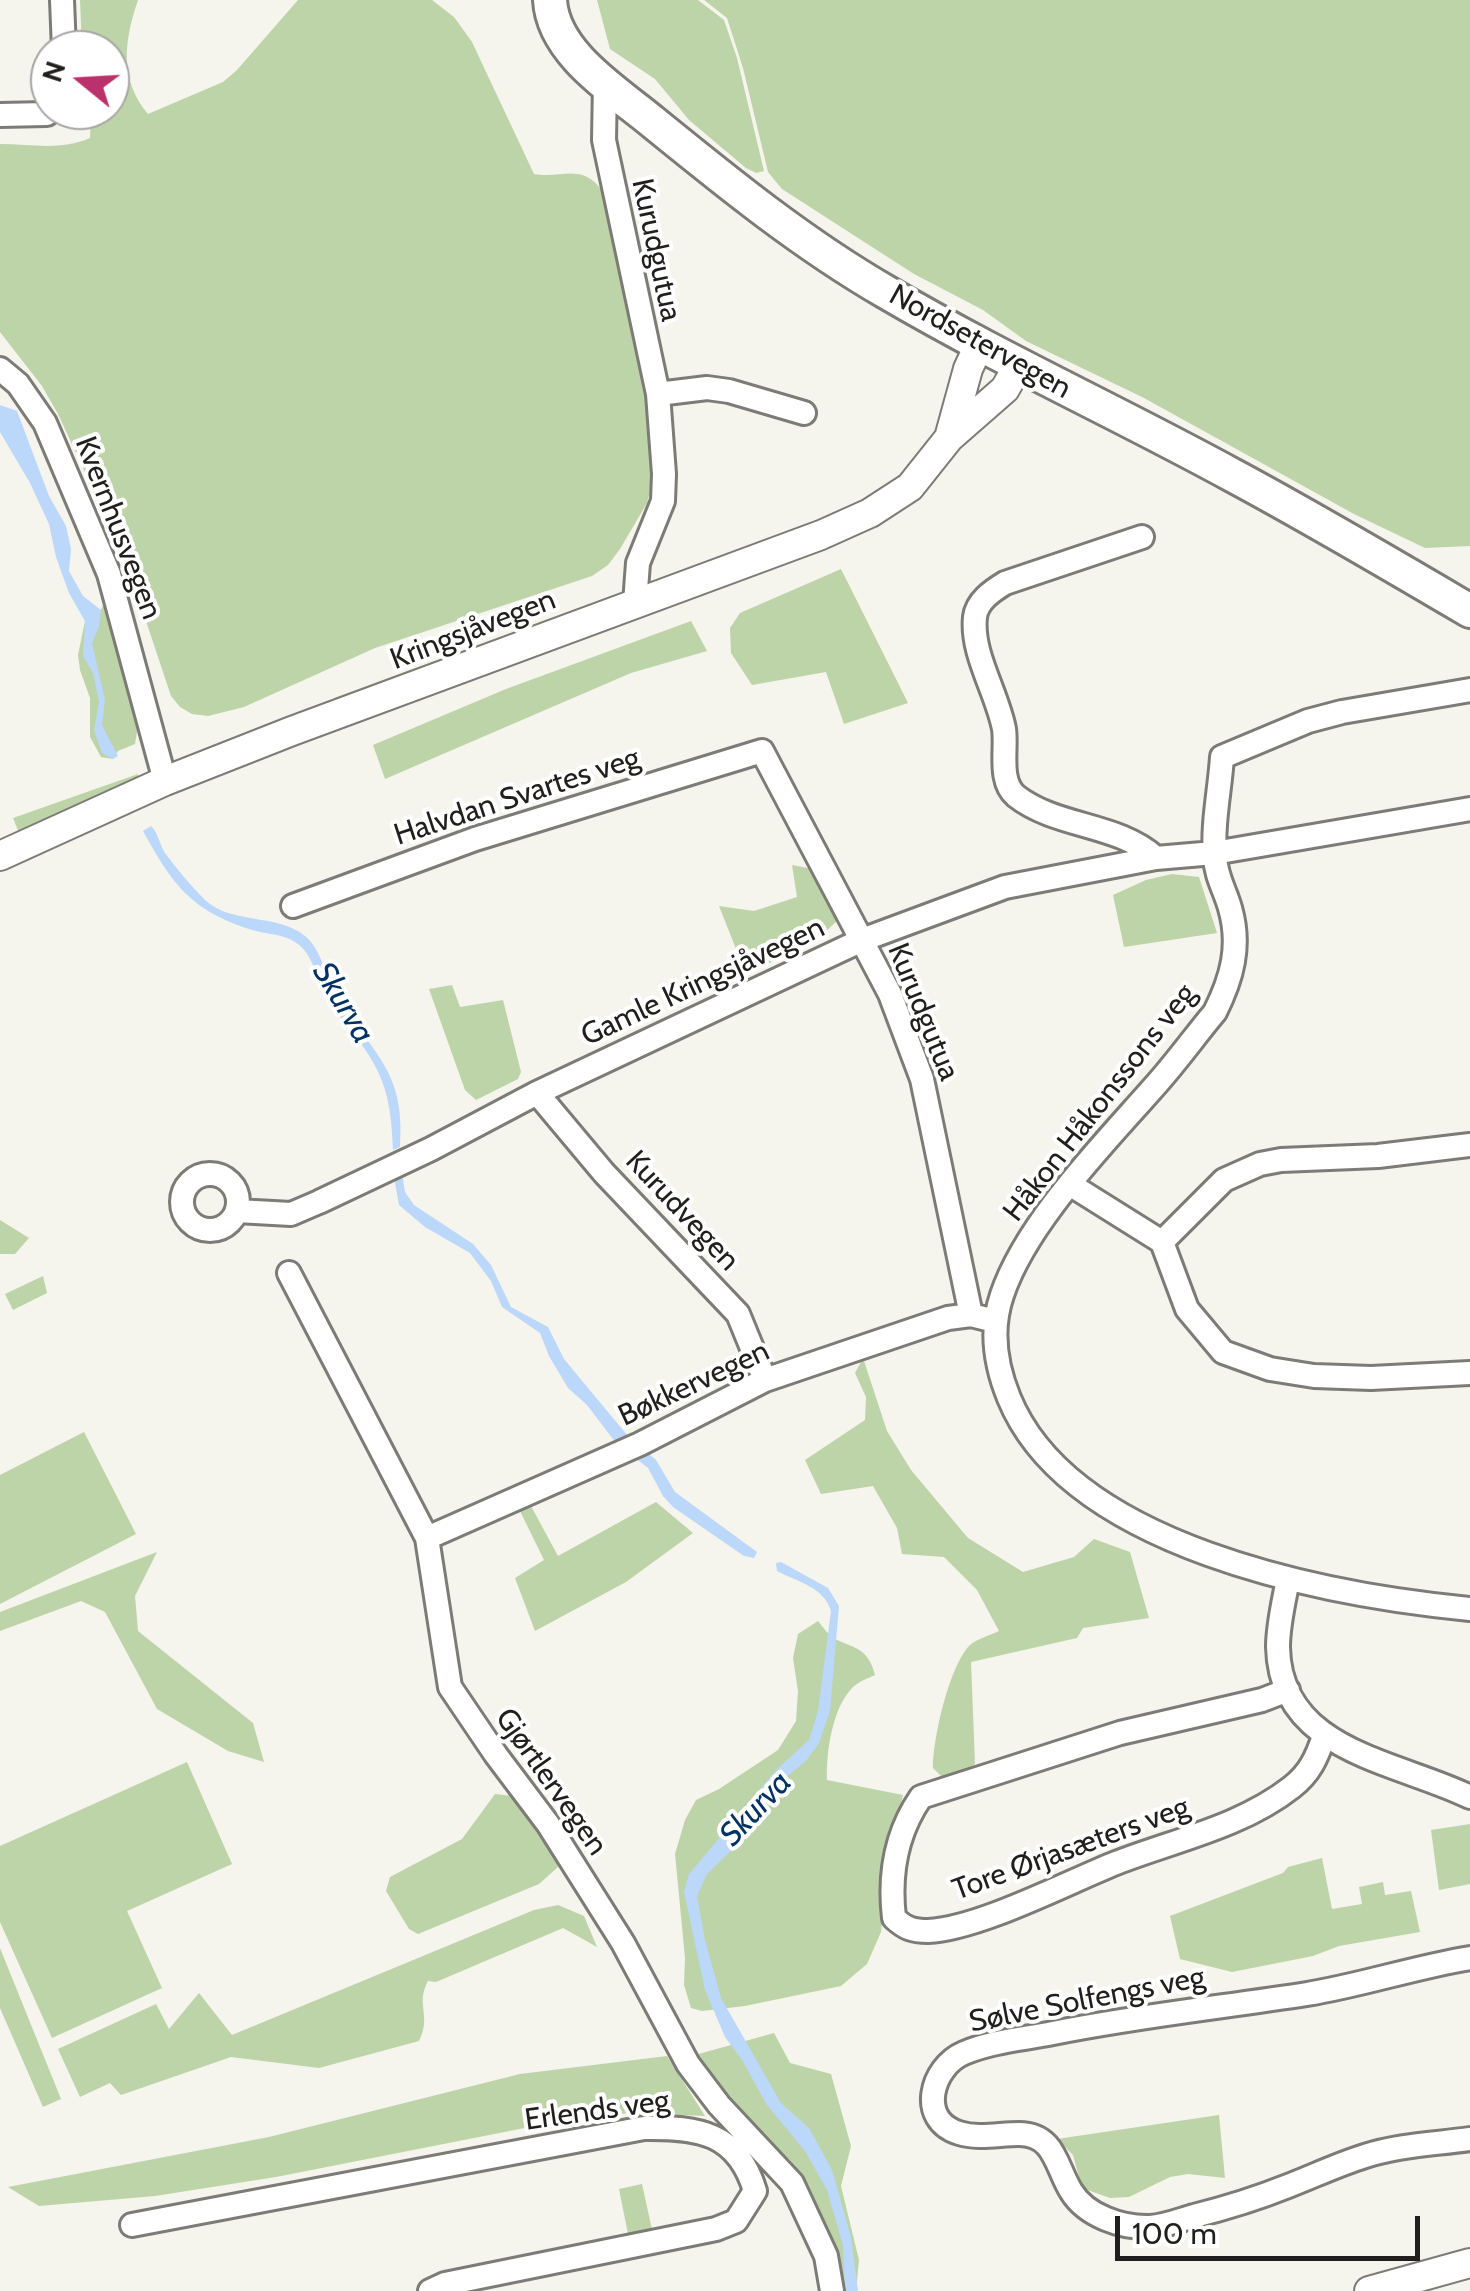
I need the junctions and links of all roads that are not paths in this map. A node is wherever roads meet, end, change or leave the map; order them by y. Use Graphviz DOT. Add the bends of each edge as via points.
graph roads {
  1 [pos="62,0"];
  2 [pos="550,0"];
  3 [pos="63,30"];
  4 [pos="605,83"];
  5 [pos="30,114"];
  6 [pos="0,115"];
  7 [pos="979,345"];
  8 [pos="1018,366"];
  9 [pos="0,368"];
  10 [pos="658,394"];
  11 [pos="804,413"];
  12 [pos="948,438"];
  13 [pos="1142,536"];
  14 [pos="635,603"];
  15 [pos="1470,611"];
  16 [pos="1470,690"];
  17 [pos="762,752"];
  18 [pos="165,782"];
  19 [pos="1470,808"];
  20 [pos="1214,852"];
  21 [pos="0,856"];
  22 [pos="1156,858"];
  23 [pos="293,906"];
  24 [pos="862,940"];
  25 [pos="538,1093"];
  26 [pos="1470,1145"];
  27 [pos="1071,1184"];
  28 [pos="237,1210"];
  29 [pos="1162,1242"];
  30 [pos="290,1273"];
  31 [pos="971,1316"];
  32 [pos="995,1321"];
  33 [pos="1470,1373"];
  34 [pos="765,1380"];
  35 [pos="427,1538"];
  36 [pos="1288,1579"];
  37 [pos="1470,1609"];
  38 [pos="1288,1690"];
  39 [pos="1324,1736"];
  40 [pos="1470,1797"];
  41 [pos="1470,1958"];
  42 [pos="1470,2139"];
  43 [pos="132,2224"];
  44 [pos="1470,2263"];
  45 [pos="430,2291"];
  46 [pos="832,2291"];
  47 [pos="1369,2291"];
  1 -- 3 [label="street"];
  2 -- 4 [label="main road, Nordsetervegen" via="560,34"];
  4 -- 7 [label="main road, Nordsetervegen" via="800,237"];
  4 -- 10 [label="street, Kurudgutua" via="609,173"];
  5 -- 6 [label="street"];
  7 -- 8 [label="main road, Nordsetervegen"];
  7 -- 12 [label="street, Kringsjåvegen"];
  8 -- 12 [label="street, Kringsjåvegen" via="1004,389"];
  8 -- 15 [label="main road, Nordsetervegen" via="1230,474"];
  9 -- 18 [label="street, Kvernhusvegen" via="44,423 109,574"];
  10 -- 11 [label="street" via="729,390"];
  10 -- 14 [label="street, Kurudgutua" via="662,501 638,563"];
  12 -- 14 [label="street, Kringsjåvegen" via="910,488 870,514"];
  13 -- 22 [label="street" via="988,593 975,613 976,643 1005,733 1010,792 1035,810 1140,843"];
  14 -- 18 [label="street, Kringsjåvegen"];
  16 -- 20 [label="street" via="1308,721 1222,757"];
  17 -- 23 [label="street, Halvdan Svartes veg" via="475,840"];
  17 -- 24 [label="street, Kurudgutua"];
  18 -- 21 [label="street, Kringsjåvegen"];
  19 -- 20 [label="street, Gamle Kringsjåvegen"];
  20 -- 22 [label="street, Gamle Kringsjåvegen"];
  20 -- 27 [label="street, Håkon Håkonssons veg" via="1236,952 1227,988 1215,1012"];
  22 -- 24 [label="street, Gamle Kringsjåvegen" via="1005,888"];
  24 -- 25 [label="street, Gamle Kringsjåvegen"];
  24 -- 31 [label="street, Kurudgutua" via="922,1079"];
  25 -- 28 [label="street, Gamle Kringsjåvegen" via="291,1214"];
  25 -- 34 [label="street, Kurudvegen" via="738,1314"];
  26 -- 29 [label="street" via="1260,1164 1224,1180"];
  27 -- 29 [label="street"];
  27 -- 32 [label="street, Håkon Håkonssons veg" via="1018,1258"];
  29 -- 33 [label="street" via="1187,1310 1224,1352 1314,1376"];
  30 -- 35 [label="street, Gjørtlervegen"];
  31 -- 32 [label="street, Bøkkervegen"];
  31 -- 34 [label="street, Bøkkervegen" via="905,1330"];
  32 -- 36 [label="street, Håkon Håkonssons veg" via="1000,1374 1020,1425 1072,1482 1141,1526"];
  34 -- 35 [label="street, Bøkkervegen"];
  35 -- 46 [label="street, Gjørtlervegen" via="450,1686 624,1942 688,2064 792,2183 826,2256"];
  36 -- 37 [label="street, Håkon Håkonssons veg"];
  36 -- 38 [label="street" via="1278,1644"];
  38 -- 39 [label="street"];
  38 -- 39 [label="street, Tore Ørjasæters veg" via="1120,1733 921,1797 895,1856 894,1918 906,1929 930,1931 964,1923 1190,1839 1290,1788 1312,1768"];
  39 -- 40 [label="street"];
  41 -- 42 [label="street, Sølve Solfengs veg" via="1338,1988 978,2048 943,2067 933,2094 940,2118 960,2134 1038,2139 1056,2154 1081,2203 1132,2226 1209,2212 1366,2155"];
  43 -- 45 [label="street, Erlends veg" via="644,2128 696,2129 718,2138 749,2171 755,2191 747,2206 736,2221 716,2229"];
  44 -- 47 [label="street"];
}
